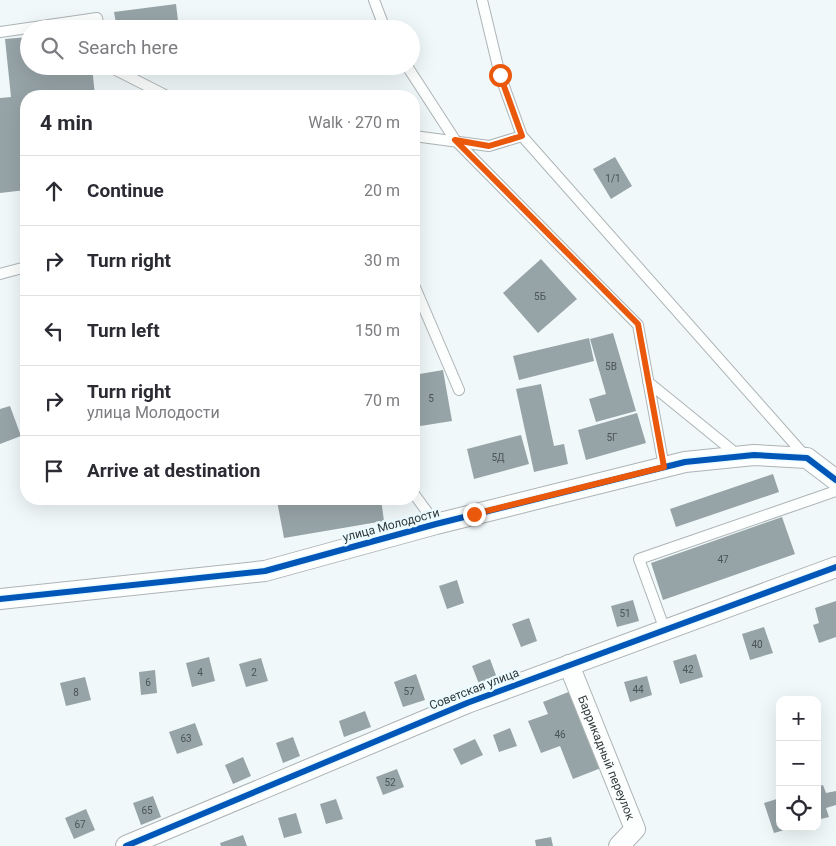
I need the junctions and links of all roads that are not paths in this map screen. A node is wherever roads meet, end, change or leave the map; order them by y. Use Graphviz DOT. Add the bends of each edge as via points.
graph roads {
  1 [pos="374,0"];
  2 [pos="482,0"];
  3 [pos="83,20"];
  4 [pos="98,20"];
  5 [pos="382,20"];
  6 [pos="20,29"];
  7 [pos="0,32"];
  8 [pos="126,75"];
  9 [pos="413,75"];
  10 [pos="155,90"];
  11 [pos="522,136"];
  12 [pos="420,137"];
  13 [pos="455,140"];
  14 [pos="20,269"];
  15 [pos="0,274"];
  16 [pos="420,299"];
  17 [pos="648,382"];
  18 [pos="459,390"];
  19 [pos="739,456"];
  20 [pos="807,458"];
  21 [pos="664,467"];
  22 [pos="836,480"];
  23 [pos="836,491"];
  24 [pos="420,502"];
  25 [pos="436,524"];
  26 [pos="836,568"];
  27 [pos="0,598"];
  28 [pos="665,630"];
  29 [pos="569,665"];
  30 [pos="126,846"];
  31 [pos="619,846"];
  1 -- 5 [label="lane"];
  2 -- 11 [label="lane" via="500,75"];
  3 -- 4 [label="lane"];
  6 -- 7 [label="lane"];
  8 -- 10 [label="lane"];
  9 -- 13 [label="lane"];
  11 -- 13 [label="lane" via="489,146"];
  11 -- 20 [label="lane"];
  12 -- 13 [label="lane"];
  13 -- 17 [label="lane" via="638,324"];
  14 -- 15 [label="lane"];
  16 -- 18 [label="lane"];
  17 -- 19 [label="lane"];
  17 -- 21 [label="lane"];
  19 -- 20 [label="street, улица Молодости"];
  19 -- 21 [label="street, улица Молодости"];
  20 -- 22 [label="street"];
  21 -- 25 [label="street, улица Молодости"];
  23 -- 28 [label="lane" via="640,559"];
  24 -- 25 [label="lane"];
  25 -- 27 [label="street, улица Молодости" via="265,571"];
  26 -- 28 [label="street, Советская улица"];
  28 -- 29 [label="street, Советская улица"];
  29 -- 30 [label="street, Советская улица" via="467,703"];
  29 -- 31 [label="street, Баррикадный переулок" via="635,828"];
}
